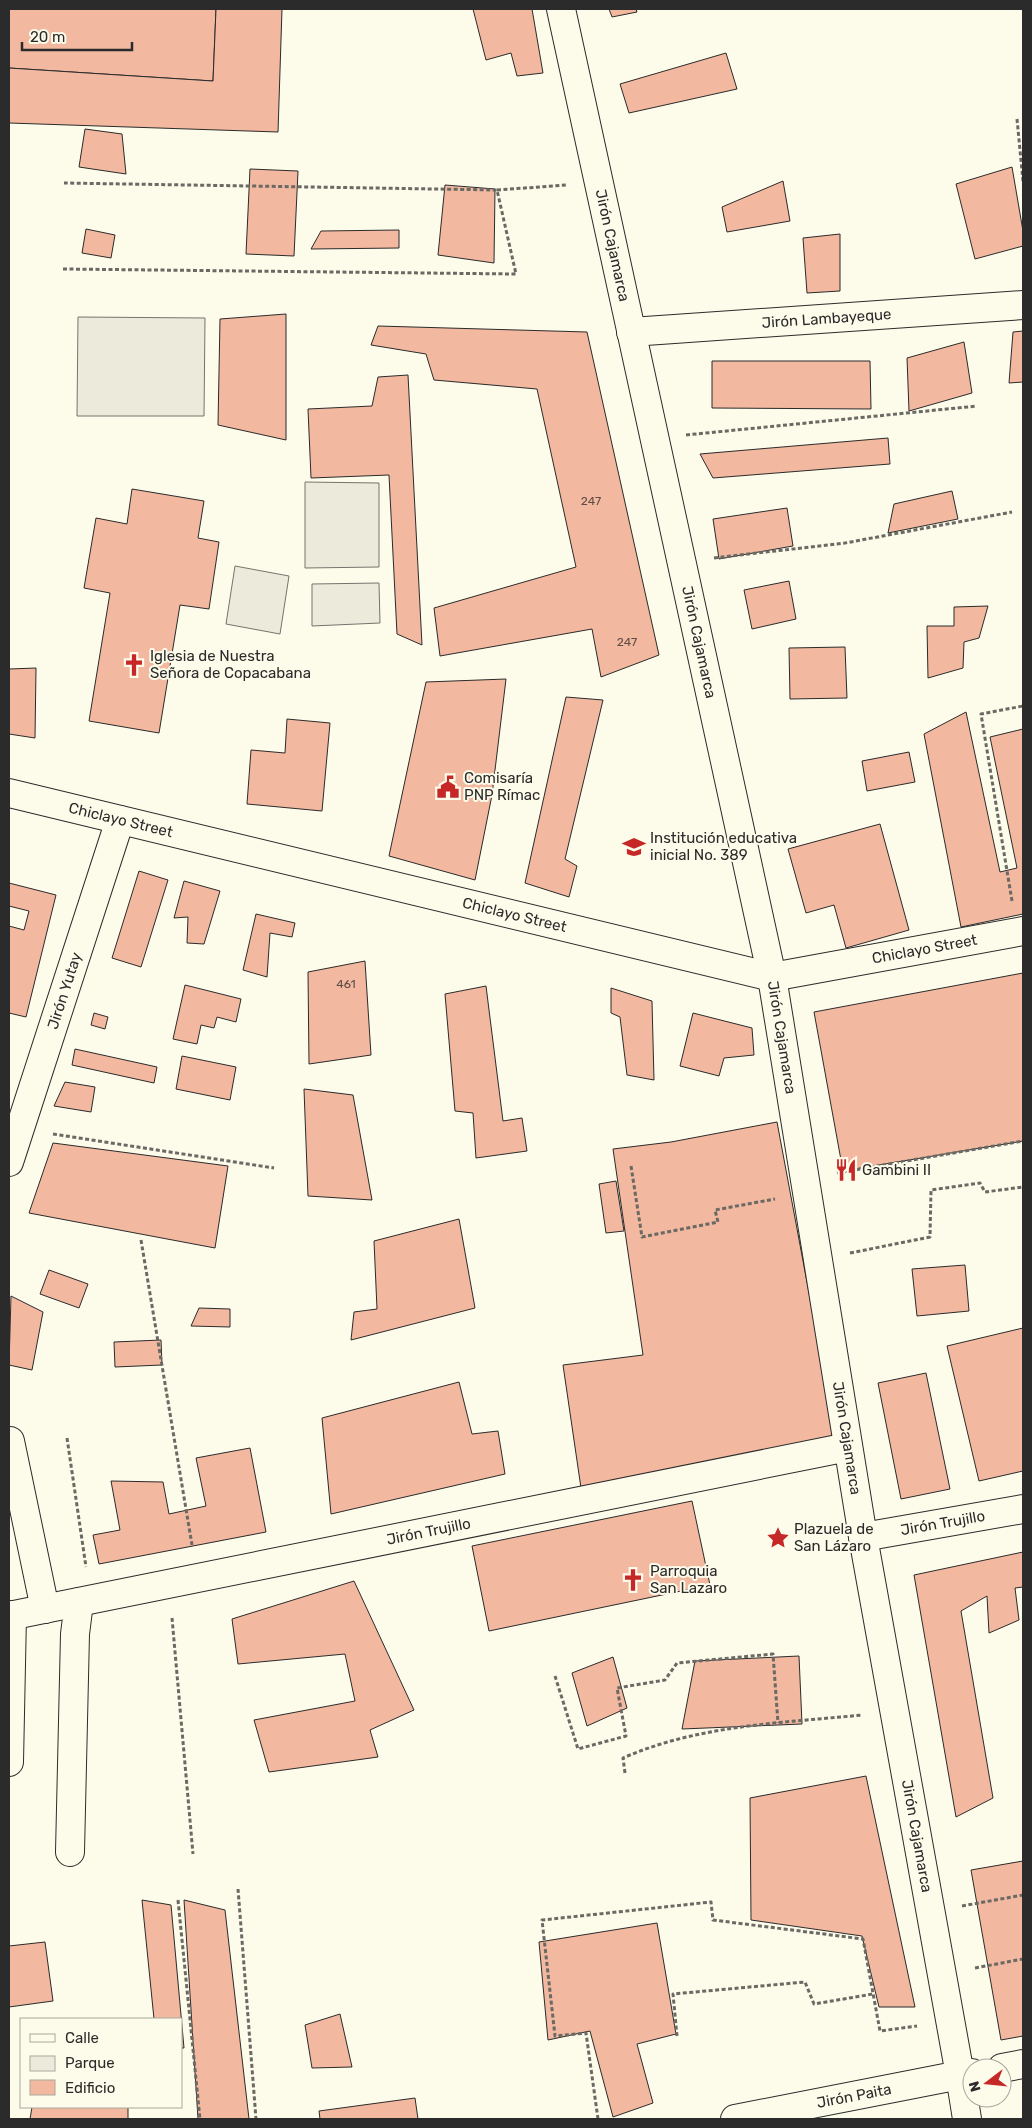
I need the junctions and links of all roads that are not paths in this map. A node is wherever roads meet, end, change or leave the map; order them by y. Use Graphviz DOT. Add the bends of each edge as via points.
graph roads {
  1 [pos="561,9"];
  2 [pos="1023,305"];
  3 [pos="631,332"];
  4 [pos="9,793"];
  5 [pos="120,820"];
  6 [pos="1020,931"];
  7 [pos="772,976"];
  8 [pos="9,1162"];
  9 [pos="10,1441"];
  10 [pos="848,1447"];
  11 [pos="1023,1509"];
  12 [pos="864,1537"];
  13 [pos="85,1601"];
  14 [pos="45,1609"];
  15 [pos="11,1616"];
  16 [pos="9,1762"];
  17 [pos="70,1852"];
  18 [pos="962,2061"];
  19 [pos="962,2075"];
  20 [pos="735,2119"];
  1 -- 3 [label="street, Jirón Cajamarca"];
  2 -- 3 [label="street, Jirón Lambayeque"];
  3 -- 7 [label="street, Jirón Cajamarca"];
  4 -- 5 [label="street, Chiclayo Street"];
  5 -- 7 [label="street, Chiclayo Street"];
  5 -- 8 [label="street, Jirón Yutay"];
  6 -- 7 [label="street, Chiclayo Street"];
  7 -- 10 [label="street, Jirón Cajamarca"];
  9 -- 14 [label="street"];
  10 -- 12 [label="street, Jirón Cajamarca"];
  10 -- 13 [label="street, Jirón Trujillo"];
  11 -- 12 [label="street, Jirón Trujillo"];
  12 -- 18 [label="street, Jirón Cajamarca" via="941,1974"];
  13 -- 14 [label="street, Jirón Trujillo"];
  13 -- 17 [label="street" via="75,1634"];
  14 -- 15 [label="street, Jirón Trujillo"];
  15 -- 16 [label="street"];
  19 -- 20 [label="street, Jirón Paita"];
}
